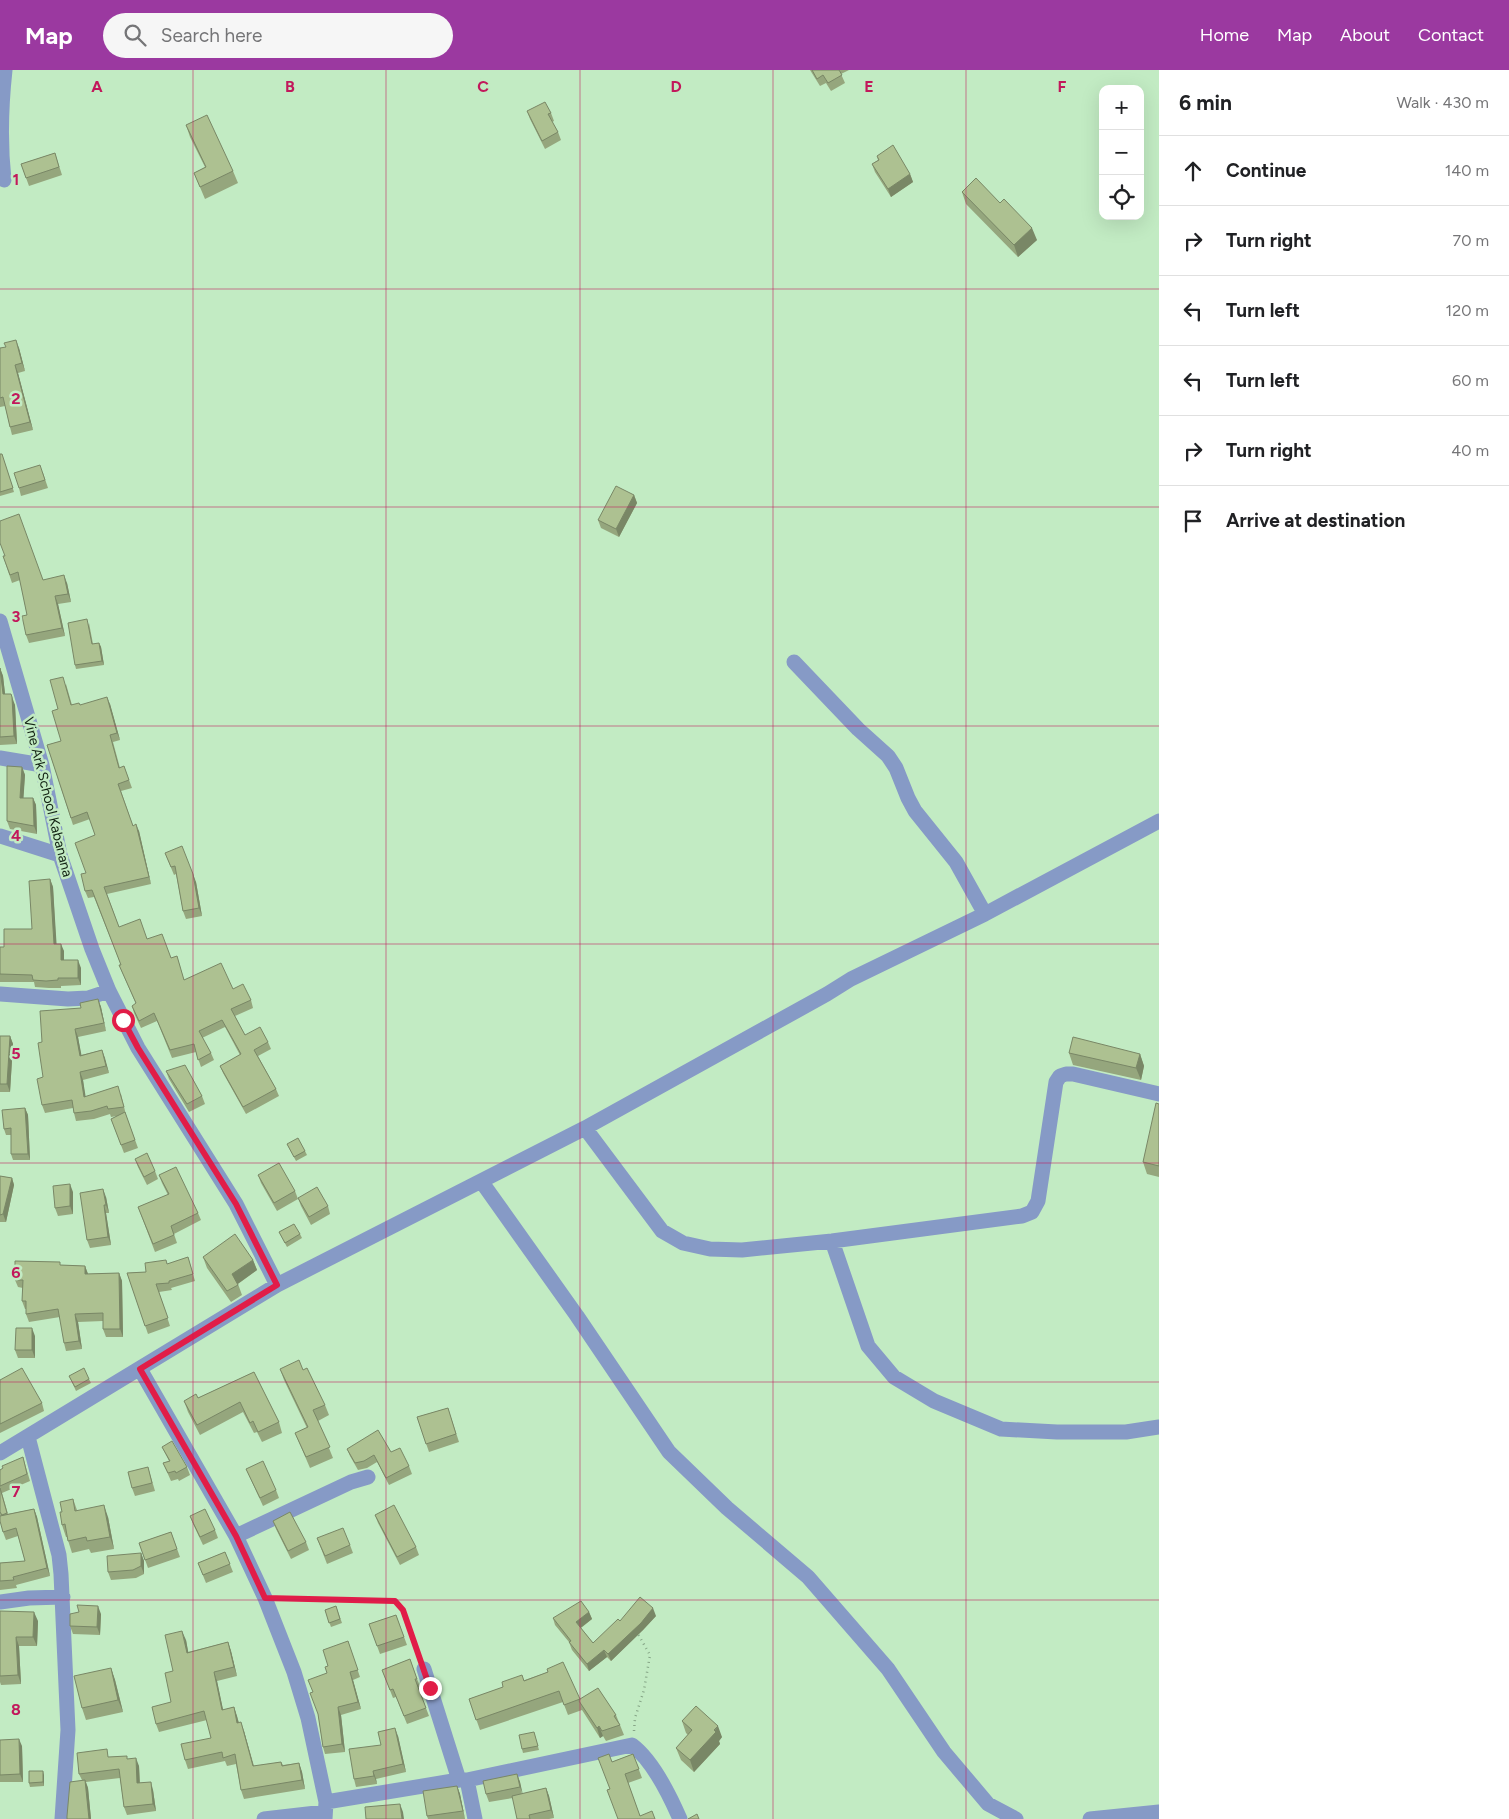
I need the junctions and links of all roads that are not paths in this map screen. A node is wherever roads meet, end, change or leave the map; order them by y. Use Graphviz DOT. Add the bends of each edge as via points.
graph roads {
  1 [pos="5,70"];
  2 [pos="4,180"];
  3 [pos="0,621"];
  4 [pos="794,662"];
  5 [pos="0,758"];
  6 [pos="42,765"];
  7 [pos="1159,820"];
  8 [pos="0,836"];
  9 [pos="60,855"];
  10 [pos="985,914"];
  11 [pos="109,991"];
  12 [pos="0,994"];
  13 [pos="1159,1094"];
  14 [pos="585,1128"];
  15 [pos="481,1181"];
  16 [pos="832,1241"];
  17 [pos="277,1285"];
  18 [pos="140,1369"];
  19 [pos="1159,1428"];
  20 [pos="28,1437"];
  21 [pos="0,1454"];
  22 [pos="368,1477"];
  23 [pos="236,1536"];
  24 [pos="63,1597"];
  25 [pos="0,1602"];
  26 [pos="424,1669"];
  27 [pos="463,1780"];
  28 [pos="325,1811"];
  29 [pos="1159,1812"];
  30 [pos="62,1819"];
  31 [pos="264,1819"];
  32 [pos="475,1819"];
  33 [pos="680,1819"];
  34 [pos="1016,1819"];
  35 [pos="1090,1819"];
  1 -- 2 [label="street" via="1,108"];
  3 -- 6 [label="street, Vine Ark School Kabanana"];
  4 -- 10 [label="street" via="888,756 915,810 956,862"];
  5 -- 6 [label="street"];
  6 -- 9 [label="street, Vine Ark School Kabanana"];
  7 -- 10 [label="street"];
  8 -- 9 [label="street"];
  9 -- 11 [label="street, Vine Ark School Kabanana"];
  10 -- 14 [label="street" via="851,979"];
  11 -- 12 [label="street" via="88,998 68,999"];
  11 -- 17 [label="street, Vine Ark School Kabanana" via="138,1048 236,1204"];
  13 -- 16 [label="street" via="1074,1074 1060,1076 1056,1082 1038,1201 1032,1212 1022,1216"];
  14 -- 15 [label="street"];
  14 -- 16 [label="street" via="662,1231 683,1243 710,1249 742,1250"];
  15 -- 17 [label="street"];
  15 -- 34 [label="street" via="669,1452 726,1508 808,1577 888,1669 944,1752 988,1804"];
  16 -- 19 [label="street" via="868,1346 894,1377 934,1401 1001,1429 1126,1432"];
  17 -- 18 [label="street"];
  18 -- 20 [label="street"];
  18 -- 23 [label="street"];
  20 -- 21 [label="street"];
  20 -- 24 [label="street" via="59,1555"];
  22 -- 23 [label="street"];
  23 -- 28 [label="street" via="294,1672 308,1718"];
  24 -- 25 [label="street"];
  24 -- 30 [label="street" via="68,1730"];
  26 -- 27 [label="street"];
  27 -- 28 [label="street"];
  27 -- 32 [label="street"];
  27 -- 33 [label="street" via="632,1745 640,1750 658,1777"];
  28 -- 31 [label="street"];
  29 -- 35 [label="street"];
}
